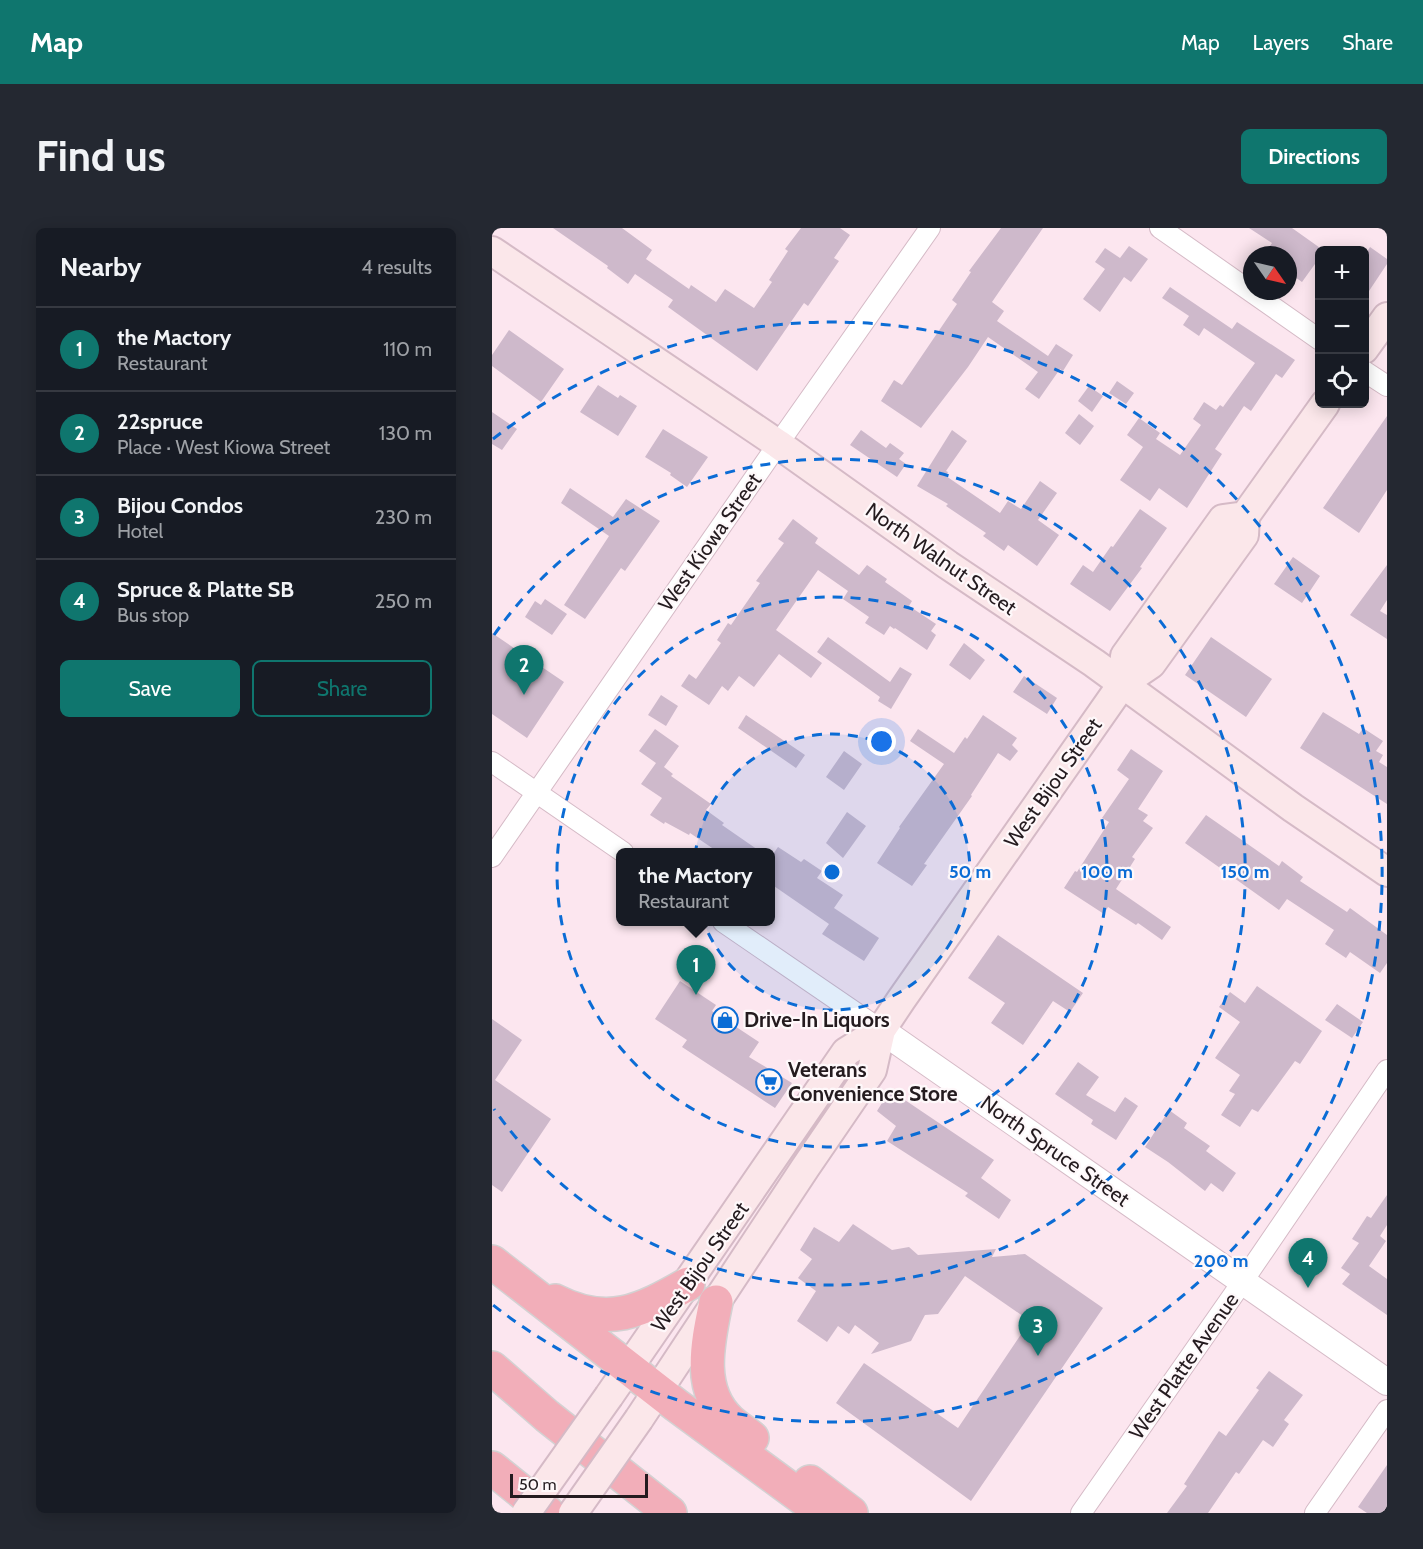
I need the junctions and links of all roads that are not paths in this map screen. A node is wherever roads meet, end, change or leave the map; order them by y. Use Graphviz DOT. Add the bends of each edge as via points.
graph roads {
  1 [pos="930,228"];
  2 [pos="1160,228"];
  3 [pos="492,251"];
  4 [pos="1387,317"];
  5 [pos="1315,336"];
  6 [pos="1369,343"];
  7 [pos="1369,374"];
  8 [pos="1387,386"];
  9 [pos="1322,408"];
  10 [pos="777,444"];
  11 [pos="1123,683"];
  12 [pos="492,762"];
  13 [pos="536,792"];
  14 [pos="617,848"];
  15 [pos="492,857"];
  16 [pos="1387,872"];
  17 [pos="730,926"];
  18 [pos="881,1030"];
  19 [pos="1387,1070"];
  20 [pos="492,1262"];
  21 [pos="1243,1281"];
  22 [pos="688,1284"];
  23 [pos="525,1286"];
  24 [pos="716,1302"];
  25 [pos="492,1368"];
  26 [pos="629,1368"];
  27 [pos="1387,1382"];
  28 [pos="659,1392"];
  29 [pos="1387,1410"];
  30 [pos="492,1468"];
  31 [pos="526,1513"];
  32 [pos="549,1513"];
  33 [pos="573,1513"];
  34 [pos="670,1513"];
  35 [pos="823,1513"];
  36 [pos="851,1513"];
  37 [pos="1081,1513"];
  38 [pos="1315,1513"];
  1 -- 10 [label="street, West Kiowa Street"];
  2 -- 5 [label="street"];
  3 -- 10 [label="main road, North Walnut Street"];
  4 -- 6 [label="main road"];
  7 -- 8 [label="street"];
  9 -- 11 [label="main road, West Bijou Street" via="1245,516 1224,519 1125,656"];
  10 -- 11 [label="main road, North Walnut Street"];
  10 -- 13 [label="street, West Kiowa Street"];
  11 -- 16 [label="main road, North Walnut Street"];
  11 -- 18 [label="main road, West Bijou Street"];
  12 -- 13 [label="street"];
  13 -- 14 [label="street"];
  13 -- 15 [label="street, West Kiowa Street"];
  17 -- 18 [label="street, North Spruce Street"];
  18 -- 21 [label="street, North Spruce Street"];
  18 -- 22 [label="main road, West Bijou Street" via="846,1052"];
  18 -- 24 [label="main road, West Bijou Street" via="872,1070"];
  19 -- 21 [label="street, West Platte Avenue"];
  20 -- 23 [label="highway"];
  21 -- 27 [label="street, North Spruce Street"];
  21 -- 37 [label="street, West Platte Avenue"];
  22 -- 23 [label="highway" via="636,1311 619,1315 584,1312"];
  22 -- 26 [label="main road, West Bijou Street"];
  23 -- 26 [label="highway"];
  24 -- 28 [label="main road, West Bijou Street"];
  24 -- 36 [label="highway" via="706,1357 717,1406 729,1421"];
  25 -- 34 [label="highway"];
  26 -- 28 [label="highway"];
  26 -- 31 [label="main road, West Bijou Street, bridge"];
  28 -- 33 [label="main road, West Bijou Street, bridge"];
  28 -- 35 [label="highway"];
  29 -- 38 [label="street"];
  30 -- 32 [label="highway"];
}
